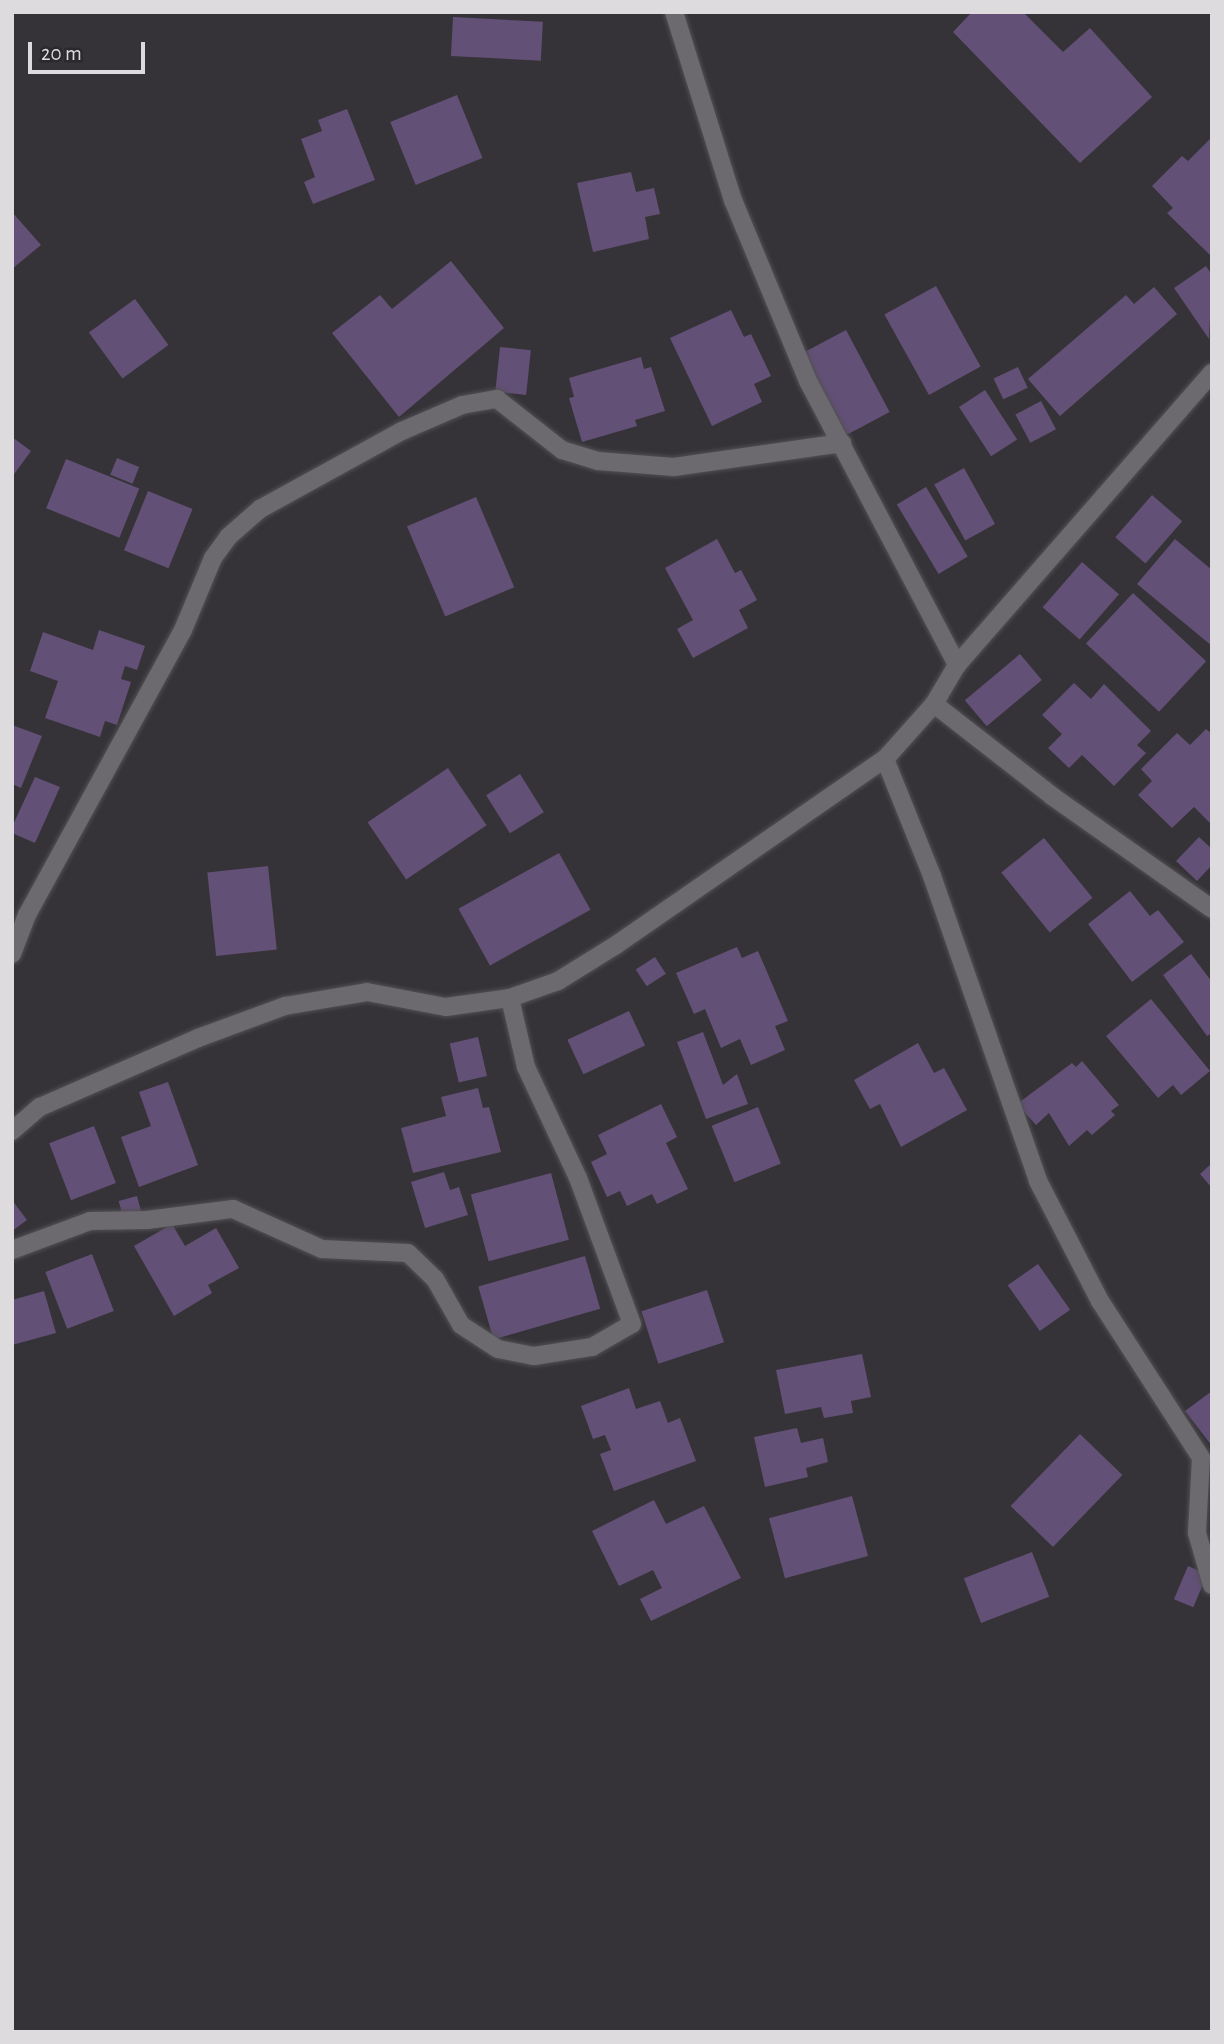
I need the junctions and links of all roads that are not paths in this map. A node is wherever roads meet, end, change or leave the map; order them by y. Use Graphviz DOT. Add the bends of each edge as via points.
graph roads {
  1 [pos="674,12"];
  2 [pos="1212,373"];
  3 [pos="842,443"];
  4 [pos="957,665"];
  5 [pos="934,704"];
  6 [pos="885,759"];
  7 [pos="1212,909"];
  8 [pos="12,954"];
  9 [pos="510,998"];
  10 [pos="12,1131"];
  11 [pos="12,1250"];
  12 [pos="1212,1586"];
  1 -- 3 [label="street" via="751,247 808,381"];
  2 -- 4 [label="street"];
  3 -- 4 [label="street"];
  3 -- 8 [label="street" via="674,467 598,461 562,450 497,399 462,405 402,431 260,509 228,537 213,558 183,630 27,915"];
  4 -- 5 [label="street"];
  5 -- 6 [label="street"];
  5 -- 7 [label="street" via="1052,796"];
  6 -- 9 [label="street" via="616,945 558,981"];
  6 -- 12 [label="street" via="932,876 1038,1181 1100,1301 1201,1458 1196,1533"];
  9 -- 10 [label="street" via="446,1007 367,992 285,1006 198,1038 40,1107"];
  9 -- 11 [label="street" via="526,1068 578,1178 632,1324 592,1347 534,1356 498,1349 461,1325 435,1279 408,1253 321,1249 233,1209 147,1220 90,1221"];
}
